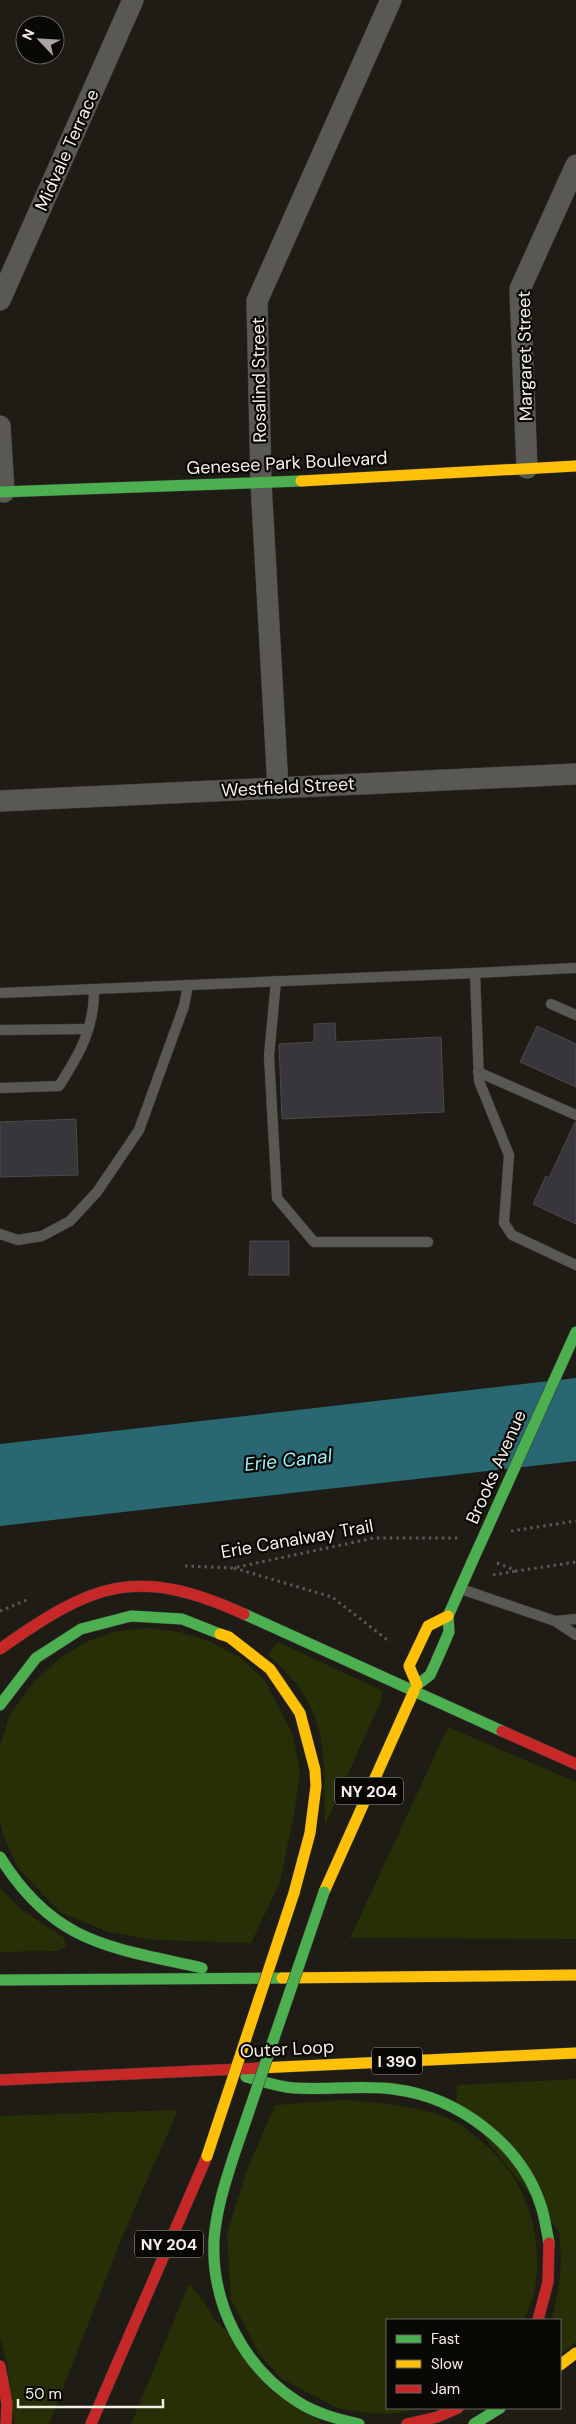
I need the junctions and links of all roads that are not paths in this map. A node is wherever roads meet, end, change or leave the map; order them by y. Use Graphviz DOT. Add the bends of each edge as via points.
graph roads {
  1 [pos="133,0"];
  2 [pos="391,0"];
  3 [pos="576,165"];
  4 [pos="0,300"];
  5 [pos="0,426"];
  6 [pos="576,466"];
  7 [pos="527,468"];
  8 [pos="261,483"];
  9 [pos="2,492"];
  10 [pos="576,774"];
  11 [pos="278,788"];
  12 [pos="0,801"];
  13 [pos="576,968"];
  14 [pos="474,973"];
  15 [pos="276,981"];
  16 [pos="188,985"];
  17 [pos="94,989"];
  18 [pos="0,993"];
  19 [pos="551,1004"];
  20 [pos="576,1015"];
  21 [pos="88,1029"];
  22 [pos="0,1030"];
  23 [pos="478,1072"];
  24 [pos="0,1088"];
  25 [pos="576,1115"];
  26 [pos="0,1234"];
  27 [pos="428,1242"];
  28 [pos="576,1265"];
  29 [pos="576,1332"];
  30 [pos="460,1589"];
  31 [pos="448,1616"];
  32 [pos="576,1619"];
  33 [pos="554,1621"];
  34 [pos="576,1635"];
  35 [pos="0,1649"];
  36 [pos="416,1688"];
  37 [pos="0,1705"];
  38 [pos="576,1764"];
  39 [pos="0,1857"];
  40 [pos="576,1975"];
  41 [pos="240,1978"];
  42 [pos="0,1980"];
  43 [pos="576,2052"];
  44 [pos="218,2070"];
  45 [pos="0,2080"];
  46 [pos="538,2319"];
  47 [pos="576,2353"];
  48 [pos="561,2365"];
  49 [pos="0,2366"];
  50 [pos="456,2409"];
  51 [pos="498,2409"];
  52 [pos="6,2424"];
  53 [pos="92,2424"];
  54 [pos="359,2424"];
  55 [pos="406,2424"];
  56 [pos="474,2424"];
  1 -- 4 [label="street, Midvale Terrace"];
  2 -- 8 [label="street, Rosalind Street" via="257,301"];
  3 -- 7 [label="street, Margaret Street" via="520,289"];
  5 -- 9 [label="street"];
  6 -- 7 [label="main road, Genesee Park Boulevard"];
  7 -- 8 [label="main road, Genesee Park Boulevard"];
  8 -- 9 [label="main road, Genesee Park Boulevard"];
  8 -- 11 [label="street, Rosalind Street"];
  10 -- 11 [label="street, Westfield Street"];
  11 -- 12 [label="street, Westfield Street"];
  13 -- 14 [label="lane"];
  14 -- 15 [label="lane"];
  14 -- 23 [label="lane"];
  15 -- 16 [label="lane"];
  15 -- 27 [label="lane" via="269,1056 277,1198 314,1242"];
  16 -- 17 [label="lane"];
  16 -- 26 [label="lane" via="184,1006 139,1130 97,1192 70,1221 42,1236 18,1240"];
  17 -- 18 [label="lane"];
  17 -- 21 [label="lane" via="95,1007"];
  19 -- 20 [label="lane"];
  21 -- 22 [label="lane"];
  21 -- 24 [label="lane" via="80,1054 59,1086"];
  23 -- 25 [label="lane"];
  23 -- 28 [label="lane" via="509,1155 504,1224 512,1235"];
  29 -- 30 [label="main road, Brooks Avenue, bridge"];
  30 -- 31 [label="main road, Brooks Avenue"];
  30 -- 33 [label="lane"];
  31 -- 36 [label="main road, Brooks Avenue" via="449,1632 430,1676"];
  31 -- 36 [label="main road" via="428,1626 415,1653 410,1666"];
  32 -- 33 [label="lane"];
  33 -- 34 [label="lane"];
  35 -- 36 [label="main road" via="54,1611 90,1594 122,1586 154,1585 207,1599"];
  36 -- 38 [label="main road"];
  36 -- 54 [label="main road, Brooks Avenue / NY 204, bridge" via="324,1892 234,2155 220,2201 214,2244 218,2287 234,2334 259,2371 286,2395 317,2413"];
  37 -- 53 [label="main road, NY 204, bridge" via="25,1669 71,1635 96,1623 121,1616 180,1619 214,1630 265,1663 290,1694 302,1718 313,1756 316,1786 312,1823 294,1893 207,2156"];
  39 -- 41 [label="main road" via="17,1885 36,1904 54,1920 82,1936"];
  40 -- 41 [label="main road"];
  41 -- 42 [label="main road"];
  43 -- 44 [label="main road, Outer Loop / I 390"];
  44 -- 45 [label="main road, Outer Loop / I 390"];
  44 -- 46 [label="main road" via="291,2088 377,2087 409,2091 452,2107 485,2126 519,2162 533,2185 544,2215 550,2264 546,2296"];
  47 -- 48 [label="main road"];
  49 -- 52 [label="main road" via="7,2404"];
  50 -- 55 [label="main road"];
  51 -- 56 [label="main road"];
}
